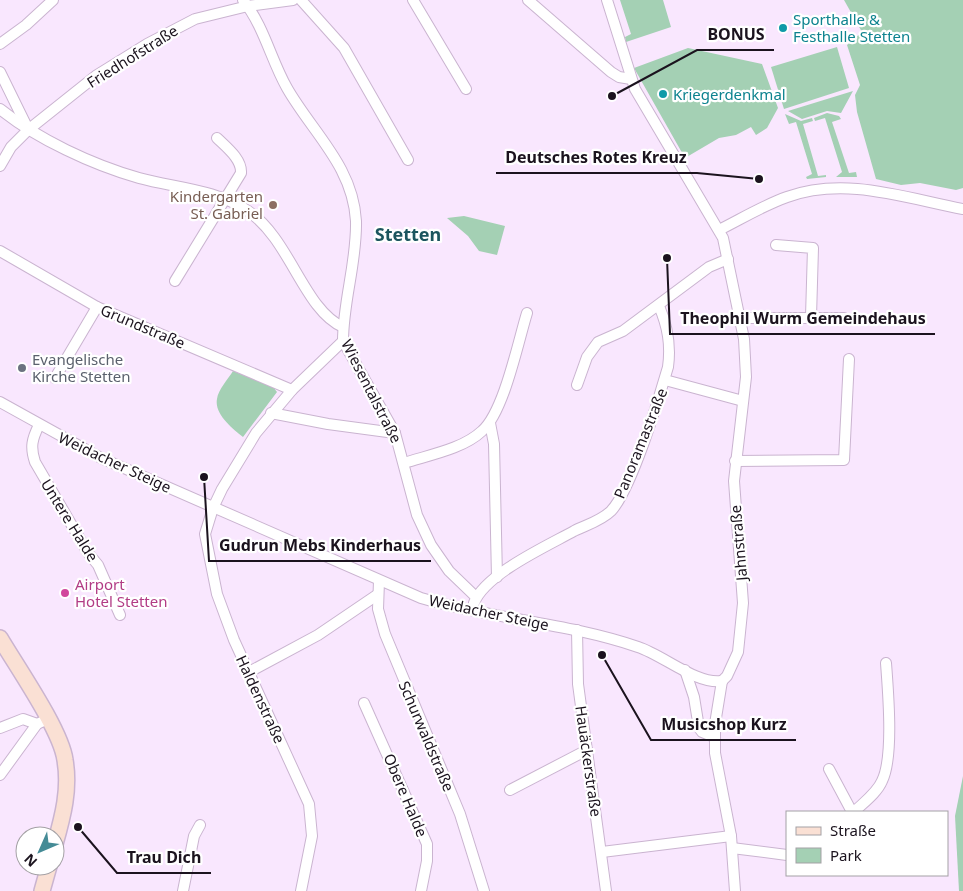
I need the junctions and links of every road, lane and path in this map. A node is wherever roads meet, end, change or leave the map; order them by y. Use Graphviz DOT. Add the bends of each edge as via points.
graph roads {
  1 [pos="53,0"];
  2 [pos="293,0"];
  3 [pos="301,0"];
  4 [pos="413,0"];
  5 [pos="528,0"];
  6 [pos="607,0"];
  7 [pos="246,3"];
  8 [pos="0,44"];
  9 [pos="0,72"];
  10 [pos="631,80"];
  11 [pos="466,89"];
  12 [pos="0,109"];
  13 [pos="28,130"];
  14 [pos="217,138"];
  15 [pos="408,160"];
  16 [pos="0,166"];
  17 [pos="226,199"];
  18 [pos="963,209"];
  19 [pos="719,230"];
  20 [pos="776,245"];
  21 [pos="0,251"];
  22 [pos="728,259"];
  23 [pos="175,280"];
  24 [pos="659,306"];
  25 [pos="97,307"];
  26 [pos="527,313"];
  27 [pos="812,317"];
  28 [pos="740,318"];
  29 [pos="844,318"];
  30 [pos="343,327"];
  31 [pos="343,341"];
  32 [pos="849,359"];
  33 [pos="55,378"];
  34 [pos="665,380"];
  35 [pos="577,385"];
  36 [pos="292,390"];
  37 [pos="743,401"];
  38 [pos="0,402"];
  39 [pos="270,413"];
  40 [pos="490,423"];
  41 [pos="39,425"];
  42 [pos="395,433"];
  43 [pos="735,461"];
  44 [pos="404,463"];
  45 [pos="213,508"];
  46 [pos="497,577"];
  47 [pos="379,580"];
  48 [pos="377,595"];
  49 [pos="476,597"];
  50 [pos="472,611"];
  51 [pos="120,615"];
  52 [pos="577,630"];
  53 [pos="0,638"];
  54 [pos="886,663"];
  55 [pos="685,670"];
  56 [pos="249,672"];
  57 [pos="722,681"];
  58 [pos="364,703"];
  59 [pos="42,721"];
  60 [pos="0,728"];
  61 [pos="714,737"];
  62 [pos="587,750"];
  63 [pos="829,769"];
  64 [pos="0,775"];
  65 [pos="510,790"];
  66 [pos="852,811"];
  67 [pos="854,811"];
  68 [pos="200,825"];
  69 [pos="60,826"];
  70 [pos="731,836"];
  71 [pos="732,848"];
  72 [pos="602,852"];
  73 [pos="786,855"];
  74 [pos="46,876"];
  75 [pos="735,888"];
  76 [pos="42,891"];
  77 [pos="183,891"];
  78 [pos="301,891"];
  79 [pos="421,891"];
  80 [pos="484,891"];
  81 [pos="606,891"];
  1 -- 8 [label="street"];
  2 -- 7 [label="street, Friedhofstraße"];
  3 -- 15 [label="street" via="344,48"];
  4 -- 11 [label="street"];
  5 -- 10 [label="street" via="611,72"];
  6 -- 10 [label="street, Jahnstraße"];
  7 -- 13 [label="street, Friedhofstraße" via="195,19 140,48 97,75"];
  7 -- 30 [label="street" via="287,89 338,160 350,190 356,219 355,249"];
  9 -- 13 [label="street"];
  10 -- 19 [label="street, Jahnstraße"];
  12 -- 13 [label="street, Wiesentalstraße"];
  13 -- 16 [label="street, Friedhofstraße"];
  13 -- 17 [label="street, Wiesentalstraße" via="118,171"];
  14 -- 17 [label="street" via="241,167 241,173"];
  17 -- 23 [label="street"];
  17 -- 30 [label="street, Wiesentalstraße" via="271,231 324,314"];
  18 -- 19 [label="street" via="863,189 835,187 788,197"];
  19 -- 22 [label="street, Jahnstraße"];
  20 -- 27 [label="street" via="813,248"];
  21 -- 25 [label="street, Grundstraße"];
  22 -- 24 [label="street" via="709,267"];
  22 -- 28 [label="street, Jahnstraße"];
  24 -- 34 [label="street, Panoramastraße" via="666,320 671,347"];
  24 -- 35 [label="street" via="622,331 598,342 587,358"];
  25 -- 33 [label="street"];
  25 -- 36 [label="street, Grundstraße"];
  26 -- 40 [label="street"];
  27 -- 28 [label="street"];
  27 -- 29 [label="street"];
  28 -- 37 [label="street, Jahnstraße" via="747,363"];
  30 -- 31 [label="street, Wiesentalstraße"];
  31 -- 36 [label="street, Haldenstraße"];
  31 -- 42 [label="street, Wiesentalstraße"];
  32 -- 43 [label="street" via="844,460"];
  34 -- 37 [label="street"];
  34 -- 46 [label="street, Panoramastraße" via="622,495 611,511"];
  36 -- 39 [label="street, Haldenstraße"];
  37 -- 43 [label="street, Jahnstraße"];
  38 -- 41 [label="street, Weidacher Steige"];
  39 -- 42 [label="street"];
  39 -- 45 [label="street, Haldenstraße" via="237,463"];
  40 -- 44 [label="street" via="466,441"];
  40 -- 46 [label="street" via="494,444"];
  41 -- 45 [label="street, Weidacher Steige" via="101,458"];
  41 -- 51 [label="street, Untere Halde" via="31,442 35,462 98,565"];
  42 -- 44 [label="street, Wiesentalstraße"];
  43 -- 57 [label="street, Jahnstraße" via="743,602 738,652"];
  44 -- 49 [label="street, Wiesentalstraße" via="417,514 431,545 449,571"];
  45 -- 47 [label="street, Weidacher Steige"];
  45 -- 56 [label="street, Haldenstraße" via="205,534 216,585 231,632"];
  46 -- 49 [label="street, Panoramastraße"];
  47 -- 48 [label="street, Schurwaldstraße"];
  47 -- 50 [label="street, Weidacher Steige" via="421,598"];
  48 -- 56 [label="street" via="318,635"];
  48 -- 80 [label="street, Schurwaldstraße" via="385,634 460,814"];
  49 -- 50 [label="street"];
  50 -- 52 [label="street, Weidacher Steige"];
  52 -- 55 [label="street, Weidacher Steige" via="641,648"];
  52 -- 62 [label="street, Hauäckerstraße" via="576,668"];
  53 -- 59 [label="street"];
  54 -- 67 [label="street" via="888,733 885,775"];
  55 -- 57 [label="street, Weidacher Steige" via="708,681"];
  55 -- 61 [label="street" via="699,728"];
  56 -- 78 [label="street, Haldenstraße" via="309,804 312,836"];
  57 -- 61 [label="street"];
  58 -- 79 [label="street, Obere Halde" via="427,844"];
  59 -- 60 [label="street" via="22,719"];
  59 -- 64 [label="street"];
  59 -- 69 [label="street" via="65,761 66,803"];
  61 -- 70 [label="street"];
  62 -- 65 [label="street"];
  62 -- 72 [label="street, Hauäckerstraße"];
  63 -- 66 [label="street"];
  68 -- 77 [label="street" via="194,836"];
  70 -- 71 [label="street"];
  70 -- 72 [label="street"];
  71 -- 73 [label="street"];
  71 -- 75 [label="street"];
  72 -- 81 [label="street, Hauäckerstraße"];
  74 -- 76 [label="street"];
}
